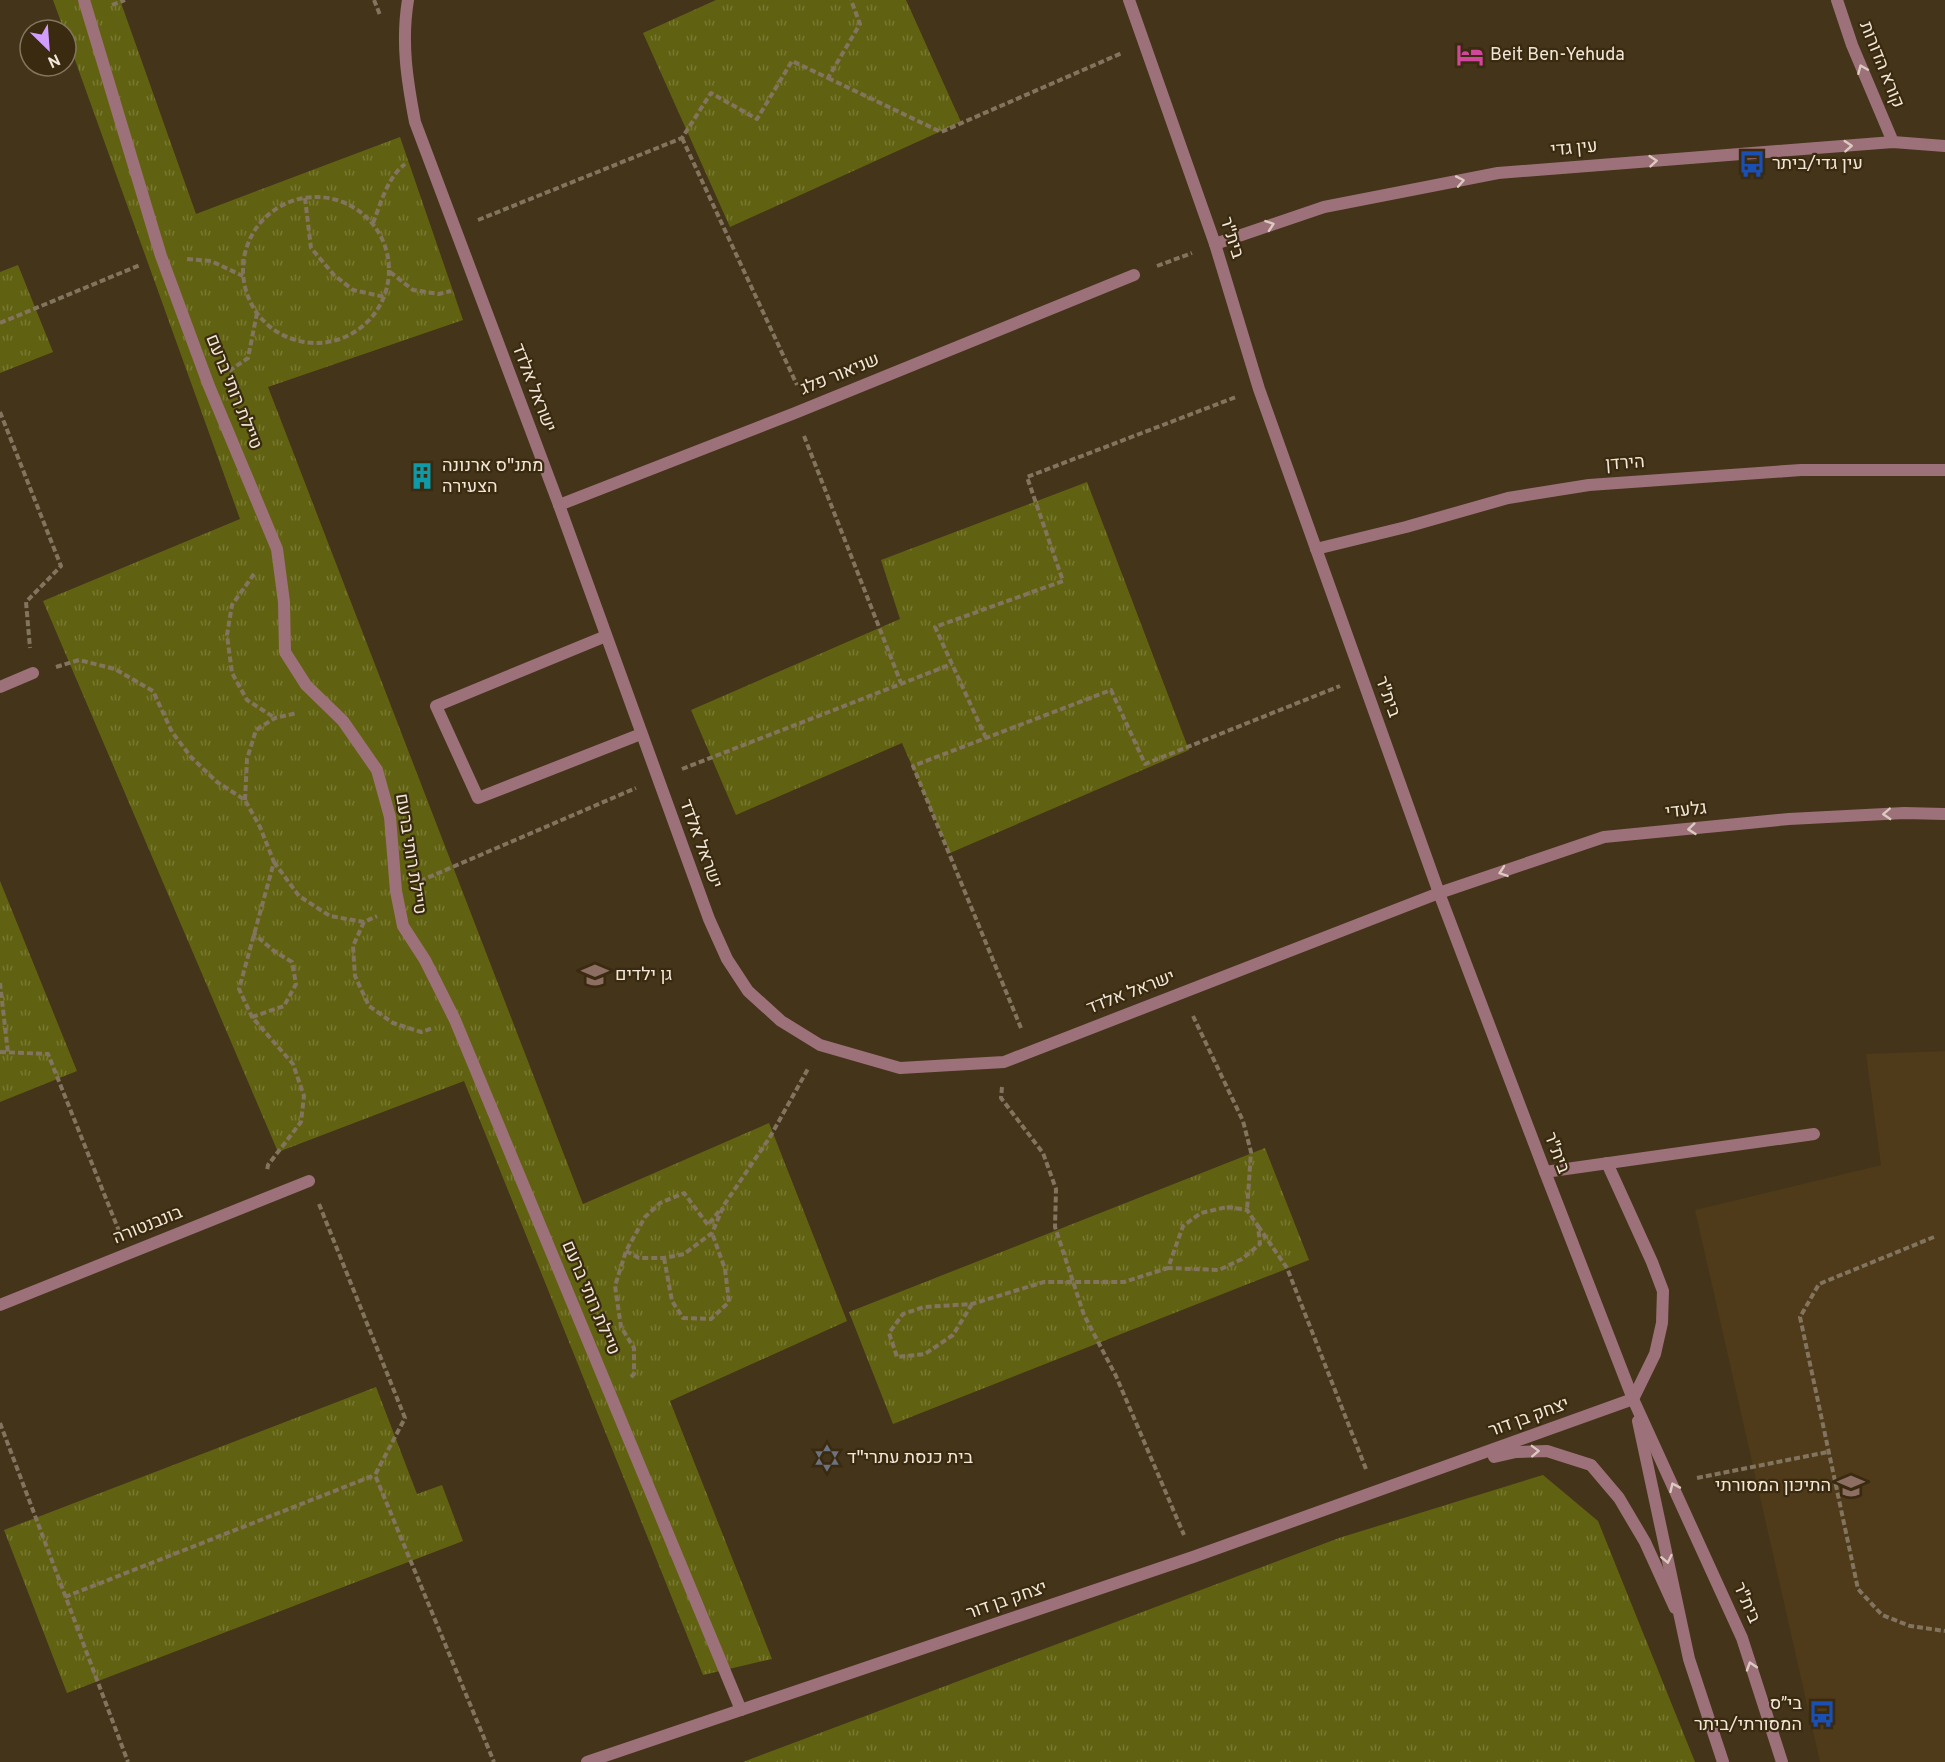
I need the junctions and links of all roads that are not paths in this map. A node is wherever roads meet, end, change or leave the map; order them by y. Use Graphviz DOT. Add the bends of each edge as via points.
graph roads {
  1 [pos="84,0"];
  2 [pos="408,0"];
  3 [pos="1129,0"];
  4 [pos="1837,0"];
  5 [pos="1893,142"];
  6 [pos="1945,146"];
  7 [pos="1215,244"];
  8 [pos="1134,275"];
  9 [pos="1945,470"];
  10 [pos="559,505"];
  11 [pos="1316,549"];
  12 [pos="606,636"];
  13 [pos="33,673"];
  14 [pos="0,687"];
  15 [pos="641,734"];
  16 [pos="1945,814"];
  17 [pos="1439,893"];
  18 [pos="1814,1134"];
  19 [pos="1607,1164"];
  20 [pos="1545,1172"];
  21 [pos="309,1180"];
  22 [pos="0,1305"];
  23 [pos="1634,1399"];
  24 [pos="1591,1465"];
  25 [pos="1437,1471"];
  26 [pos="1680,1619"];
  27 [pos="741,1710"];
  28 [pos="587,1762"];
  29 [pos="1723,1762"];
  30 [pos="1782,1762"];
  1 -- 27 [label="street, טיילת רותי ברעם" via="161,256 209,386 277,549 285,652 306,685 343,721 377,771 390,817 396,891 404,926 455,1020"];
  2 -- 10 [label="street, ישראל אלדד" via="404,51 415,122"];
  3 -- 7 [label="street, בית\"ר"];
  5 -- 4 [label="street, קורא הדורות, one-way"];
  5 -- 6 [label="street, עין גדי"];
  7 -- 5 [label="street, עין גדי, one-way" via="1324,207 1498,173"];
  7 -- 11 [label="street, בית\"ר" via="1259,389"];
  8 -- 10 [label="street, שניאור פלג"];
  9 -- 11 [label="street, הירדן" via="1801,470 1589,485 1508,498"];
  10 -- 12 [label="street, ישראל אלדד"];
  11 -- 17 [label="street, בית\"ר"];
  12 -- 15 [label="street, ישראל אלדד"];
  12 -- 15 [label="street" via="436,706 478,798"];
  13 -- 14 [label="street"];
  15 -- 17 [label="street, ישראל אלדד" via="709,919 748,991 781,1021 820,1045 900,1068 1004,1062"];
  16 -- 17 [label="street, גלעדי, one-way" via="1790,819 1604,837"];
  17 -- 20 [label="street, בית\"ר"];
  18 -- 19 [label="street"];
  19 -- 20 [label="street"];
  19 -- 23 [label="street" via="1663,1292 1655,1354"];
  20 -- 23 [label="street, בית\"ר"];
  21 -- 22 [label="street, בונבנטורה"];
  23 -- 25 [label="street, יצחק בן דור"];
  23 -- 26 [label="street, בית\"ר, one-way"];
  30 -- 23 [label="street, בית\"ר, one-way" via="1742,1638"];
  25 -- 24 [label="street, יצחק בן דור, one-way" via="1516,1452 1547,1451"];
  24 -- 26 [label="street, בית\"ר" via="1619,1498 1645,1542"];
  25 -- 27 [label="street, יצחק בן דור"];
  26 -- 29 [label="street, בית\"ר"];
  27 -- 28 [label="street, יצחק בן דור"];
}
